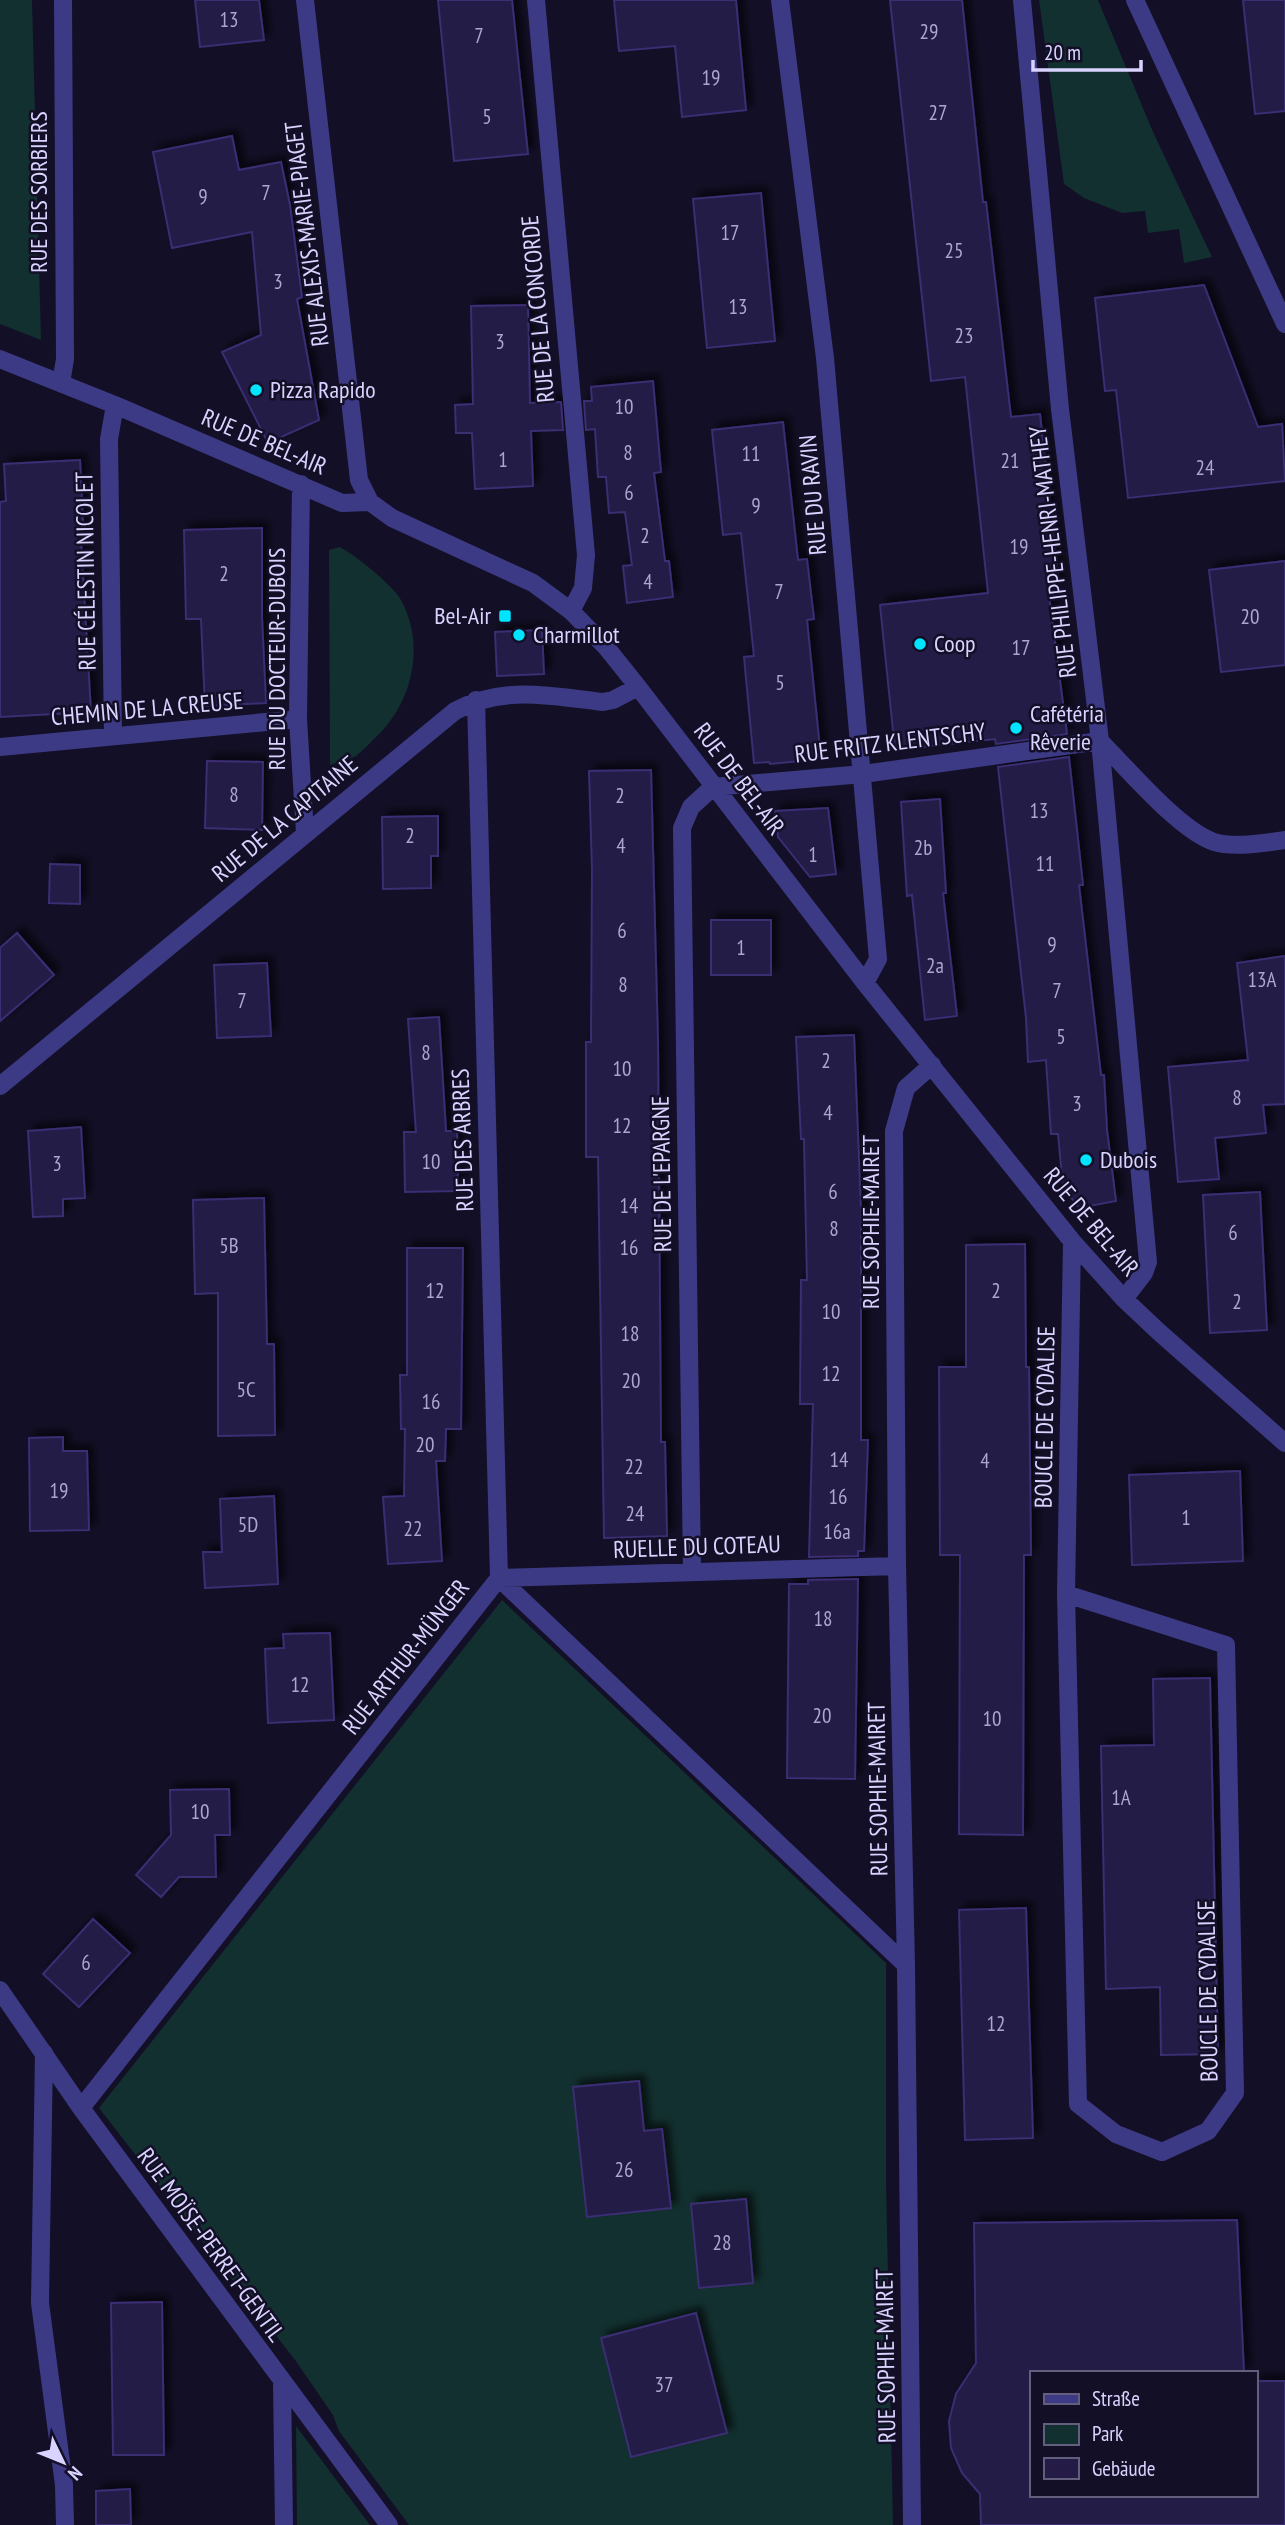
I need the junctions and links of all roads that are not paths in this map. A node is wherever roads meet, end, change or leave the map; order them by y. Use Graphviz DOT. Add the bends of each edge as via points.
graph roads {
  1 [pos="63,0"];
  2 [pos="304,0"];
  3 [pos="536,0"];
  4 [pos="780,0"];
  5 [pos="1022,0"];
  6 [pos="1135,0"];
  7 [pos="1285,324"];
  8 [pos="0,359"];
  9 [pos="61,383"];
  10 [pos="115,405"];
  11 [pos="301,484"];
  12 [pos="370,502"];
  13 [pos="571,611"];
  14 [pos="638,687"];
  15 [pos="476,700"];
  16 [pos="298,719"];
  17 [pos="113,736"];
  18 [pos="1100,741"];
  19 [pos="0,747"];
  20 [pos="863,774"];
  21 [pos="713,787"];
  22 [pos="305,833"];
  23 [pos="1285,840"];
  24 [pos="864,983"];
  25 [pos="932,1065"];
  26 [pos="0,1086"];
  27 [pos="1072,1241"];
  28 [pos="1124,1298"];
  29 [pos="1285,1443"];
  30 [pos="897,1566"];
  31 [pos="692,1572"];
  32 [pos="499,1578"];
  33 [pos="1066,1594"];
  34 [pos="906,1965"];
  35 [pos="0,1990"];
  36 [pos="44,2053"];
  37 [pos="81,2108"];
  38 [pos="282,2382"];
  39 [pos="65,2525"];
  40 [pos="284,2525"];
  41 [pos="389,2525"];
  42 [pos="912,2525"];
  1 -- 9 [label="street, RUE DES SORBIERS" via="65,359"];
  2 -- 12 [label="street, RUE ALEXIS-MARIE-PIAGET" via="359,480"];
  3 -- 13 [label="street, RUE DE LA CONCORDE" via="586,555 583,588"];
  4 -- 20 [label="street, RUE DU RAVIN" via="825,358"];
  5 -- 18 [label="street, RUE PHILIPPE-HENRI-MATHEY" via="1060,409"];
  6 -- 7 [label="street"];
  8 -- 9 [label="street, RUE DE BEL-AIR"];
  9 -- 10 [label="street, RUE DE BEL-AIR"];
  10 -- 11 [label="street, RUE DE BEL-AIR"];
  10 -- 17 [label="street, RUE CÉLESTIN NICOLET" via="108,439"];
  11 -- 12 [label="street, RUE DE BEL-AIR" via="342,503"];
  11 -- 16 [label="street, RUE DU DOCTEUR-DUBOIS"];
  12 -- 13 [label="street, RUE DE BEL-AIR" via="393,518 533,583"];
  13 -- 14 [label="street, RUE DE BEL-AIR"];
  14 -- 15 [label="street, RUE DE LA CAPITAINE" via="603,702 522,694"];
  14 -- 21 [label="street, RUE DE BEL-AIR"];
  15 -- 22 [label="street, RUE DE LA CAPITAINE" via="445,719"];
  15 -- 32 [label="street, RUE DES ARBRES"];
  16 -- 17 [label="street, CHEMIN DE LA CREUSE"];
  16 -- 22 [label="street, RUE DU DOCTEUR-DUBOIS"];
  17 -- 19 [label="street, CHEMIN DE LA CREUSE"];
  18 -- 20 [label="street, RUE FRITZ KLENTSCHY"];
  18 -- 23 [label="street" via="1178,819 1215,842 1254,845"];
  18 -- 28 [label="street, RUE PHILIPPE-HENRI-MATHEY" via="1148,1262"];
  20 -- 21 [label="street, RUE FRITZ KLENTSCHY"];
  20 -- 24 [label="street, RUE DU RAVIN" via="878,959"];
  21 -- 24 [label="street, RUE DE BEL-AIR"];
  21 -- 31 [label="street, RUE DE L'EPARGNE" via="691,807 682,828"];
  22 -- 26 [label="street, RUE DE LA CAPITAINE"];
  24 -- 25 [label="street, RUE DE BEL-AIR"];
  25 -- 27 [label="street, RUE DE BEL-AIR"];
  25 -- 30 [label="street, RUE SOPHIE-MAIRET" via="906,1088 894,1131"];
  27 -- 28 [label="street, RUE DE BEL-AIR"];
  27 -- 33 [label="street, BOUCLE DE CYDALISE"];
  28 -- 29 [label="street, RUE DE BEL-AIR"];
  30 -- 31 [label="street, RUELLE DU COTEAU"];
  30 -- 34 [label="street, RUE SOPHIE-MAIRET"];
  31 -- 32 [label="street, RUELLE DU COTEAU"];
  32 -- 34 [label="street, RUE ARTHUR-MÜNGER"];
  32 -- 37 [label="street, RUE ARTHUR-MÜNGER"];
  33 -- 33 [label="street, BOUCLE DE CYDALISE" via="1078,2104 1116,2134 1162,2152 1208,2131 1235,2093 1226,1645"];
  34 -- 42 [label="street, RUE SOPHIE-MAIRET"];
  35 -- 36 [label="street, RUE MOÏSE-PERRET-GENTIL"];
  36 -- 37 [label="street, RUE MOÏSE-PERRET-GENTIL"];
  36 -- 39 [label="street" via="40,2303"];
  37 -- 38 [label="street, RUE MOÏSE-PERRET-GENTIL"];
  38 -- 40 [label="street"];
  38 -- 41 [label="street, RUE MOÏSE-PERRET-GENTIL"];
}
